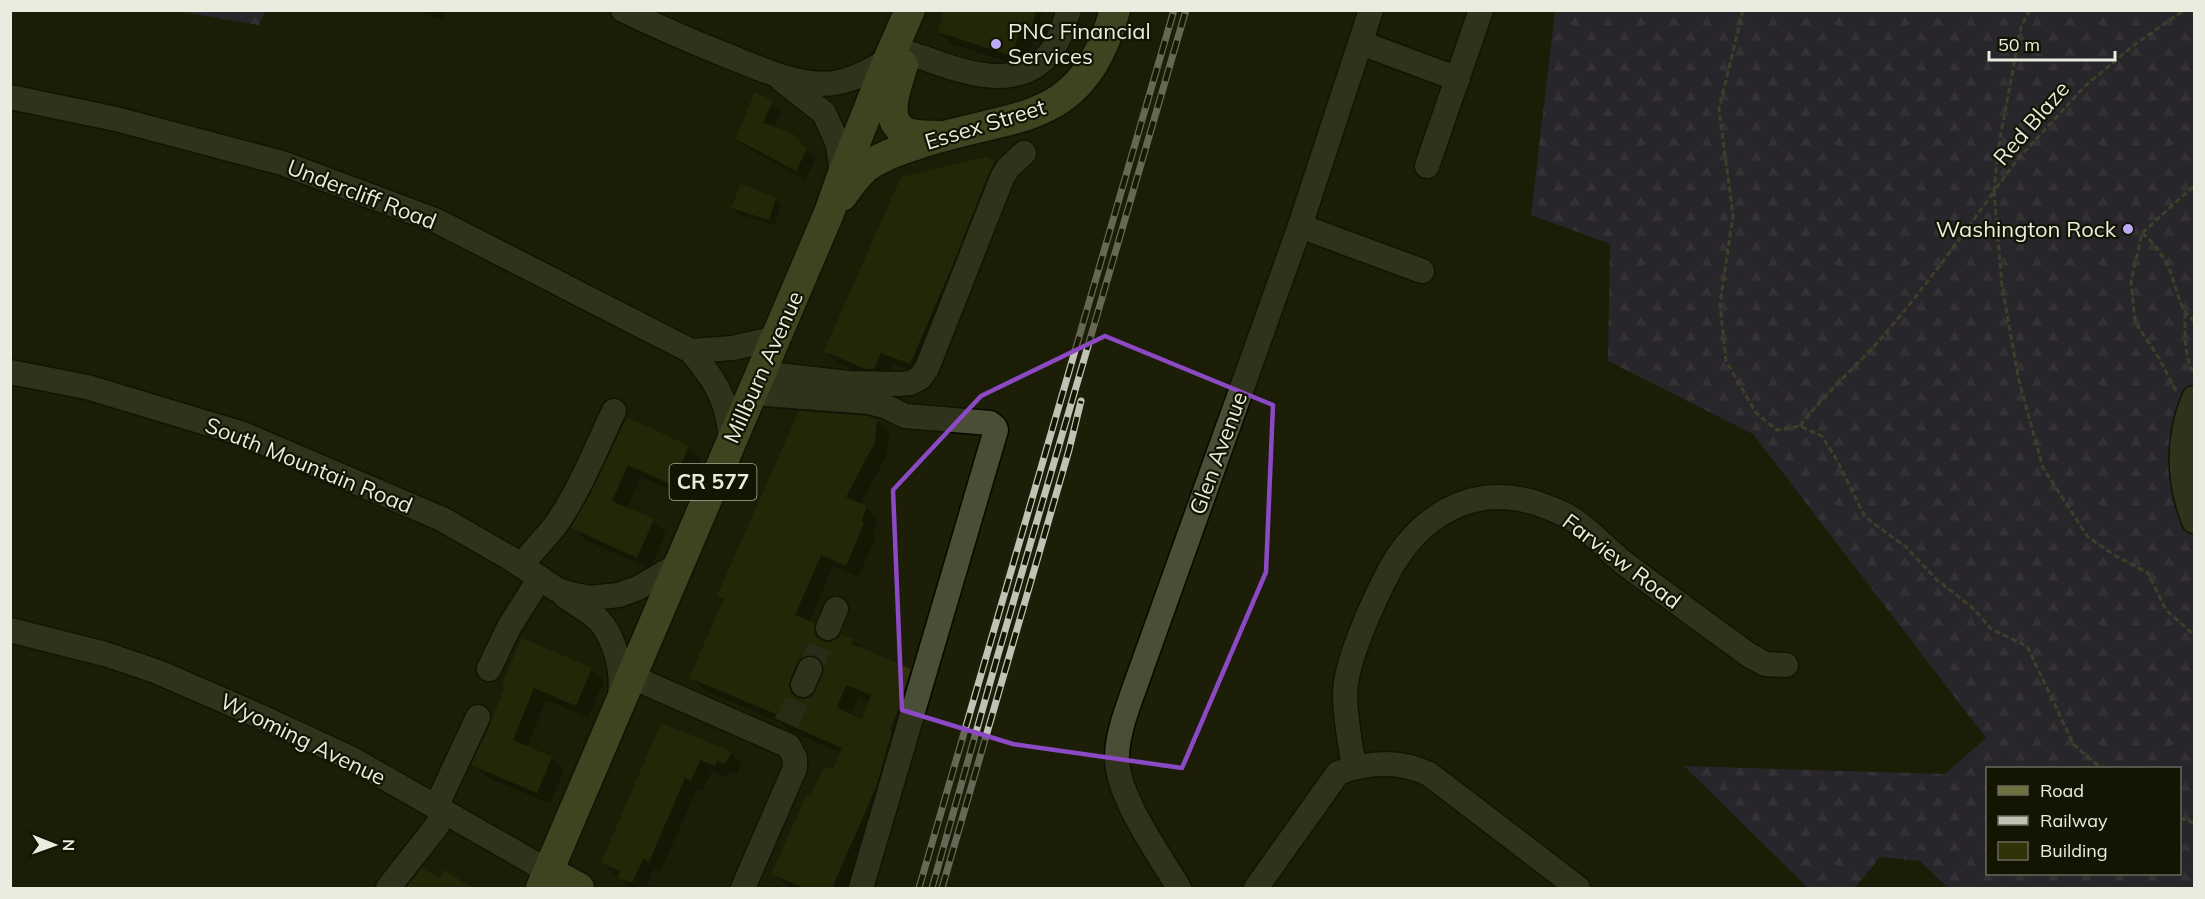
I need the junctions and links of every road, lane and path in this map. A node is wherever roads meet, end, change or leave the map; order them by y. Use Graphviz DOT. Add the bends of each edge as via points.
graph roads {
  1 [pos="623,10"];
  2 [pos="910,10"];
  3 [pos="919,10"];
  4 [pos="1069,10"];
  5 [pos="1115,10"];
  6 [pos="1371,10"];
  7 [pos="1481,10"];
  8 [pos="1743,10"];
  9 [pos="2030,10"];
  10 [pos="2184,10"];
  11 [pos="1361,43"];
  12 [pos="898,56"];
  13 [pos="776,75"];
  14 [pos="1458,78"];
  15 [pos="10,97"];
  16 [pos="939,136"];
  17 [pos="1024,153"];
  18 [pos="1427,166"];
  19 [pos="842,176"];
  20 [pos="2194,186"];
  21 [pos="1994,191"];
  22 [pos="829,213"];
  23 [pos="1300,226"];
  24 [pos="2142,233"];
  25 [pos="1422,271"];
  26 [pos="2185,313"];
  27 [pos="2194,321"];
  28 [pos="776,338"];
  29 [pos="691,351"];
  30 [pos="10,372"];
  31 [pos="2194,374"];
  32 [pos="756,383"];
  33 [pos="2191,407"];
  34 [pos="614,411"];
  35 [pos="1800,426"];
  36 [pos="731,439"];
  37 [pos="2194,521"];
  38 [pos="679,564"];
  39 [pos="539,578"];
  40 [pos="10,630"];
  41 [pos="2194,635"];
  42 [pos="1786,665"];
  43 [pos="489,669"];
  44 [pos="630,676"];
  45 [pos="618,703"];
  46 [pos="478,717"];
  47 [pos="1354,766"];
  48 [pos="2099,767"];
  49 [pos="440,810"];
  50 [pos="544,880"];
  51 [pos="388,888"];
  52 [pos="579,888"];
  53 [pos="743,888"];
  54 [pos="861,888"];
  55 [pos="1179,888"];
  56 [pos="1256,888"];
  57 [pos="1578,888"];
  1 -- 13 [label="street"];
  2 -- 12 [label="main road, Millburn Avenue / CR 577"];
  3 -- 12 [label="main road"];
  4 -- 12 [label="street" via="1052,51 1021,73 997,77"];
  5 -- 16 [label="main road, Essex Street / CR 577" via="1107,38 1092,66 1077,85 1053,104 1022,117"];
  6 -- 11 [label="street, Glen Avenue"];
  7 -- 14 [label="street"];
  8 -- 35 [label="path" via="1719,109 1733,215 1720,304 1726,361 1756,413 1777,430"];
  9 -- 21 [label="path, Red Blaze" via="2021,27 1998,148"];
  10 -- 21 [label="path, Red Blaze" via="2085,86"];
  11 -- 14 [label="street"];
  11 -- 23 [label="street, Glen Avenue"];
  12 -- 13 [label="street" via="869,72 832,83"];
  12 -- 16 [label="main road" via="892,100 895,123 911,134"];
  12 -- 19 [label="main road, Millburn Avenue / CR 577"];
  13 -- 19 [label="street" via="824,113 838,144"];
  14 -- 18 [label="street"];
  15 -- 29 [label="street, Undercliff Road" via="116,119 282,163 437,221"];
  16 -- 22 [label="main road, Essex Street / CR 577" via="866,167"];
  17 -- 32 [label="street" via="1002,178 920,378 900,384"];
  19 -- 22 [label="main road, Millburn Avenue / CR 577"];
  20 -- 24 [label="path"];
  21 -- 35 [label="path" via="1929,283"];
  21 -- 41 [label="path" via="2003,297 2019,381 2043,468 2088,537 2148,573 2166,610"];
  22 -- 28 [label="main road, Millburn Avenue / CR 577"];
  23 -- 25 [label="street"];
  23 -- 55 [label="street, Glen Avenue" via="1119,737 1117,756 1122,790"];
  24 -- 26 [label="path" via="2154,243 2169,269"];
  24 -- 33 [label="path" via="2131,282 2135,322"];
  26 -- 27 [label="path"];
  26 -- 31 [label="path" via="2185,337"];
  28 -- 29 [label="street" via="733,348"];
  28 -- 32 [label="main road, Millburn Avenue / CR 577"];
  29 -- 36 [label="street, Undercliff Road" via="725,402"];
  30 -- 39 [label="street, South Mountain Road" via="87,387 243,434 442,519"];
  32 -- 36 [label="main road, Millburn Avenue / CR 577"];
  32 -- 54 [label="street" via="869,402 905,416 990,423 995,427"];
  33 -- 37 [label="street" via="2182,447 2182,478"];
  34 -- 39 [label="street" via="577,490 556,525 531,552"];
  35 -- 48 [label="path" via="1822,436 1865,517 1905,547 1991,629 2027,646 2074,745"];
  36 -- 38 [label="main road, Millburn Avenue / CR 577"];
  38 -- 39 [label="street, South Mountain Road" via="638,588 609,597 590,598"];
  38 -- 44 [label="main road, Millburn Avenue / CR 577"];
  39 -- 43 [label="street"];
  39 -- 45 [label="street, South Mountain Road" via="603,624 622,677"];
  40 -- 49 [label="street, Wyoming Avenue" via="158,672 352,759"];
  42 -- 47 [label="street, Farview Road" via="1765,664 1749,656 1565,515 1521,500 1469,501 1433,518 1407,543 1367,617 1345,692"];
  44 -- 45 [label="main road, Millburn Avenue / CR 577"];
  44 -- 53 [label="street" via="782,732 795,758 795,768"];
  45 -- 50 [label="main road, Millburn Avenue / CR 577"];
  46 -- 49 [label="street"];
  47 -- 56 [label="street" via="1338,773"];
  47 -- 57 [label="street" via="1400,765 1428,774"];
  49 -- 50 [label="street, Wyoming Avenue"];
  49 -- 51 [label="street" via="436,827"];
  50 -- 52 [label="main road, Wyoming Avenue"];
}
